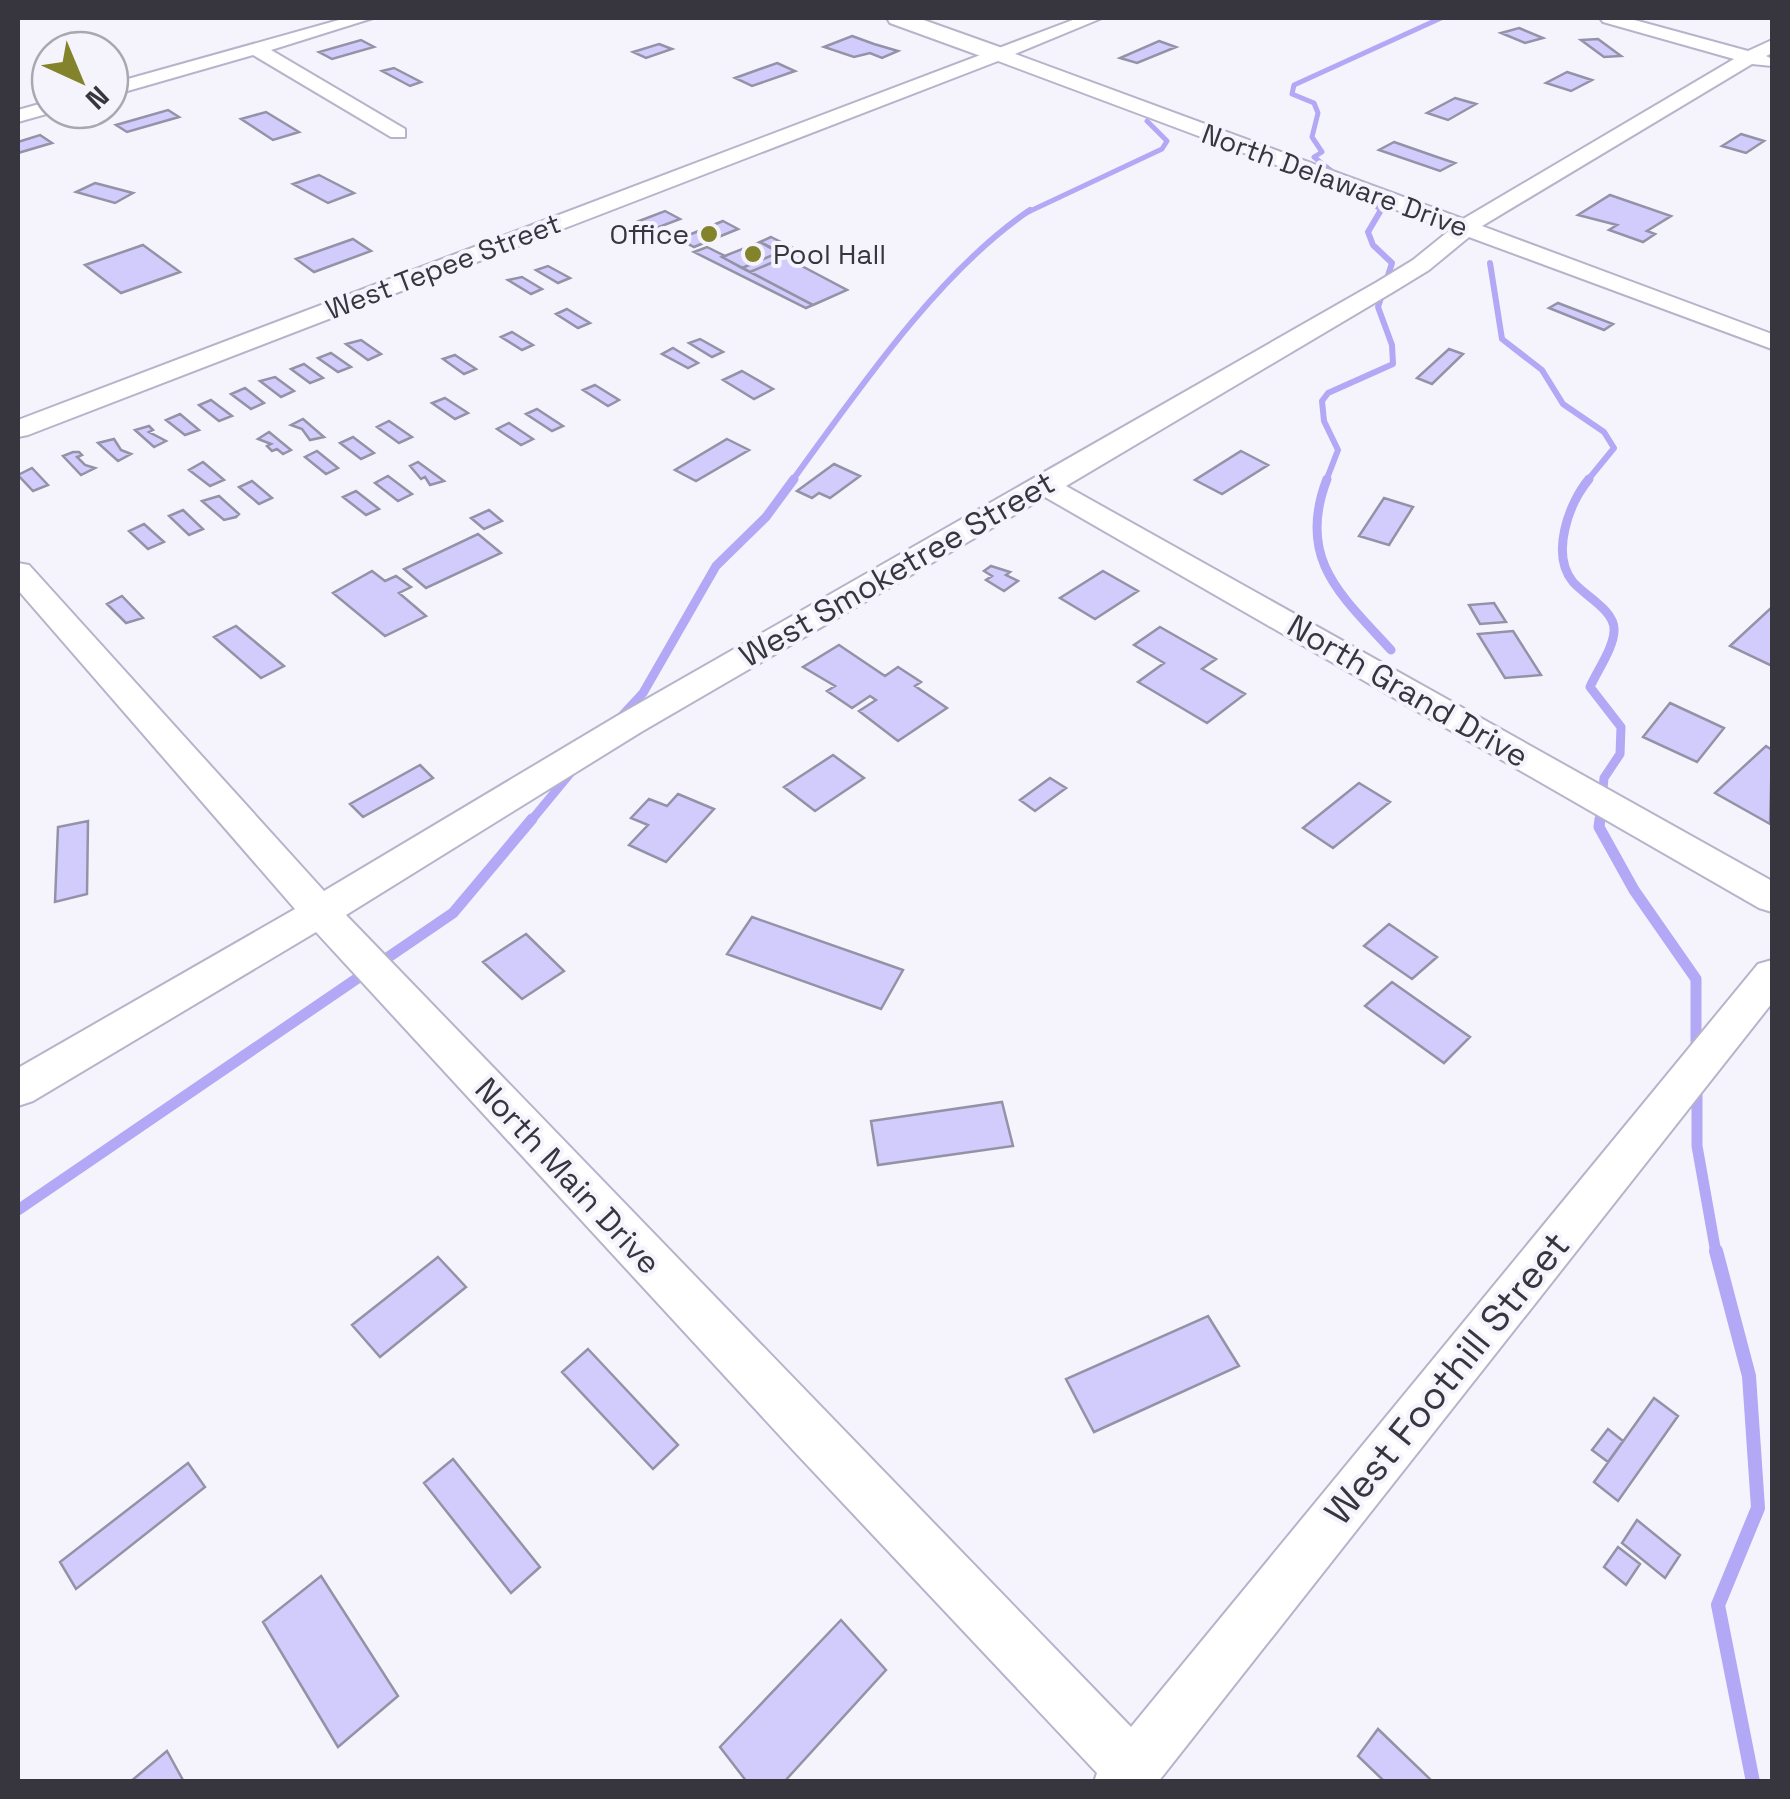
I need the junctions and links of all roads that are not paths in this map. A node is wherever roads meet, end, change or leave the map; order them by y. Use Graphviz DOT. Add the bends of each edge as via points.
graph roads {
  1 [pos="364,18"];
  2 [pos="898,18"];
  3 [pos="1093,18"];
  4 [pos="1610,18"];
  5 [pos="1772,45"];
  6 [pos="255,49"];
  7 [pos="997,54"];
  8 [pos="1751,57"];
  9 [pos="1772,64"];
  10 [pos="130,84"];
  11 [pos="398,133"];
  12 [pos="1466,229"];
  13 [pos="1772,342"];
  14 [pos="18,429"];
  15 [pos="1044,485"];
  16 [pos="18,572"];
  17 [pos="1772,898"];
  18 [pos="320,912"];
  19 [pos="1772,974"];
  20 [pos="18,1089"];
  21 [pos="1127,1775"];
  1 -- 6 [label="street"];
  2 -- 7 [label="street, North Delaware Drive"];
  3 -- 7 [label="street, West Tepee Street"];
  4 -- 8 [label="street"];
  5 -- 8 [label="street, West Smoketree Street"];
  6 -- 10 [label="street"];
  6 -- 11 [label="street"];
  7 -- 12 [label="street, North Delaware Drive"];
  7 -- 14 [label="street, West Tepee Street"];
  8 -- 9 [label="street"];
  8 -- 12 [label="street, West Smoketree Street"];
  12 -- 13 [label="street, North Delaware Drive"];
  12 -- 15 [label="street, West Smoketree Street" via="1409,272"];
  15 -- 17 [label="street, North Grand Drive"];
  15 -- 18 [label="street, West Smoketree Street"];
  16 -- 18 [label="street, North Main Drive"];
  18 -- 20 [label="street, West Smoketree Street"];
  18 -- 21 [label="street, North Main Drive"];
  19 -- 21 [label="street, West Foothill Street"];
}
